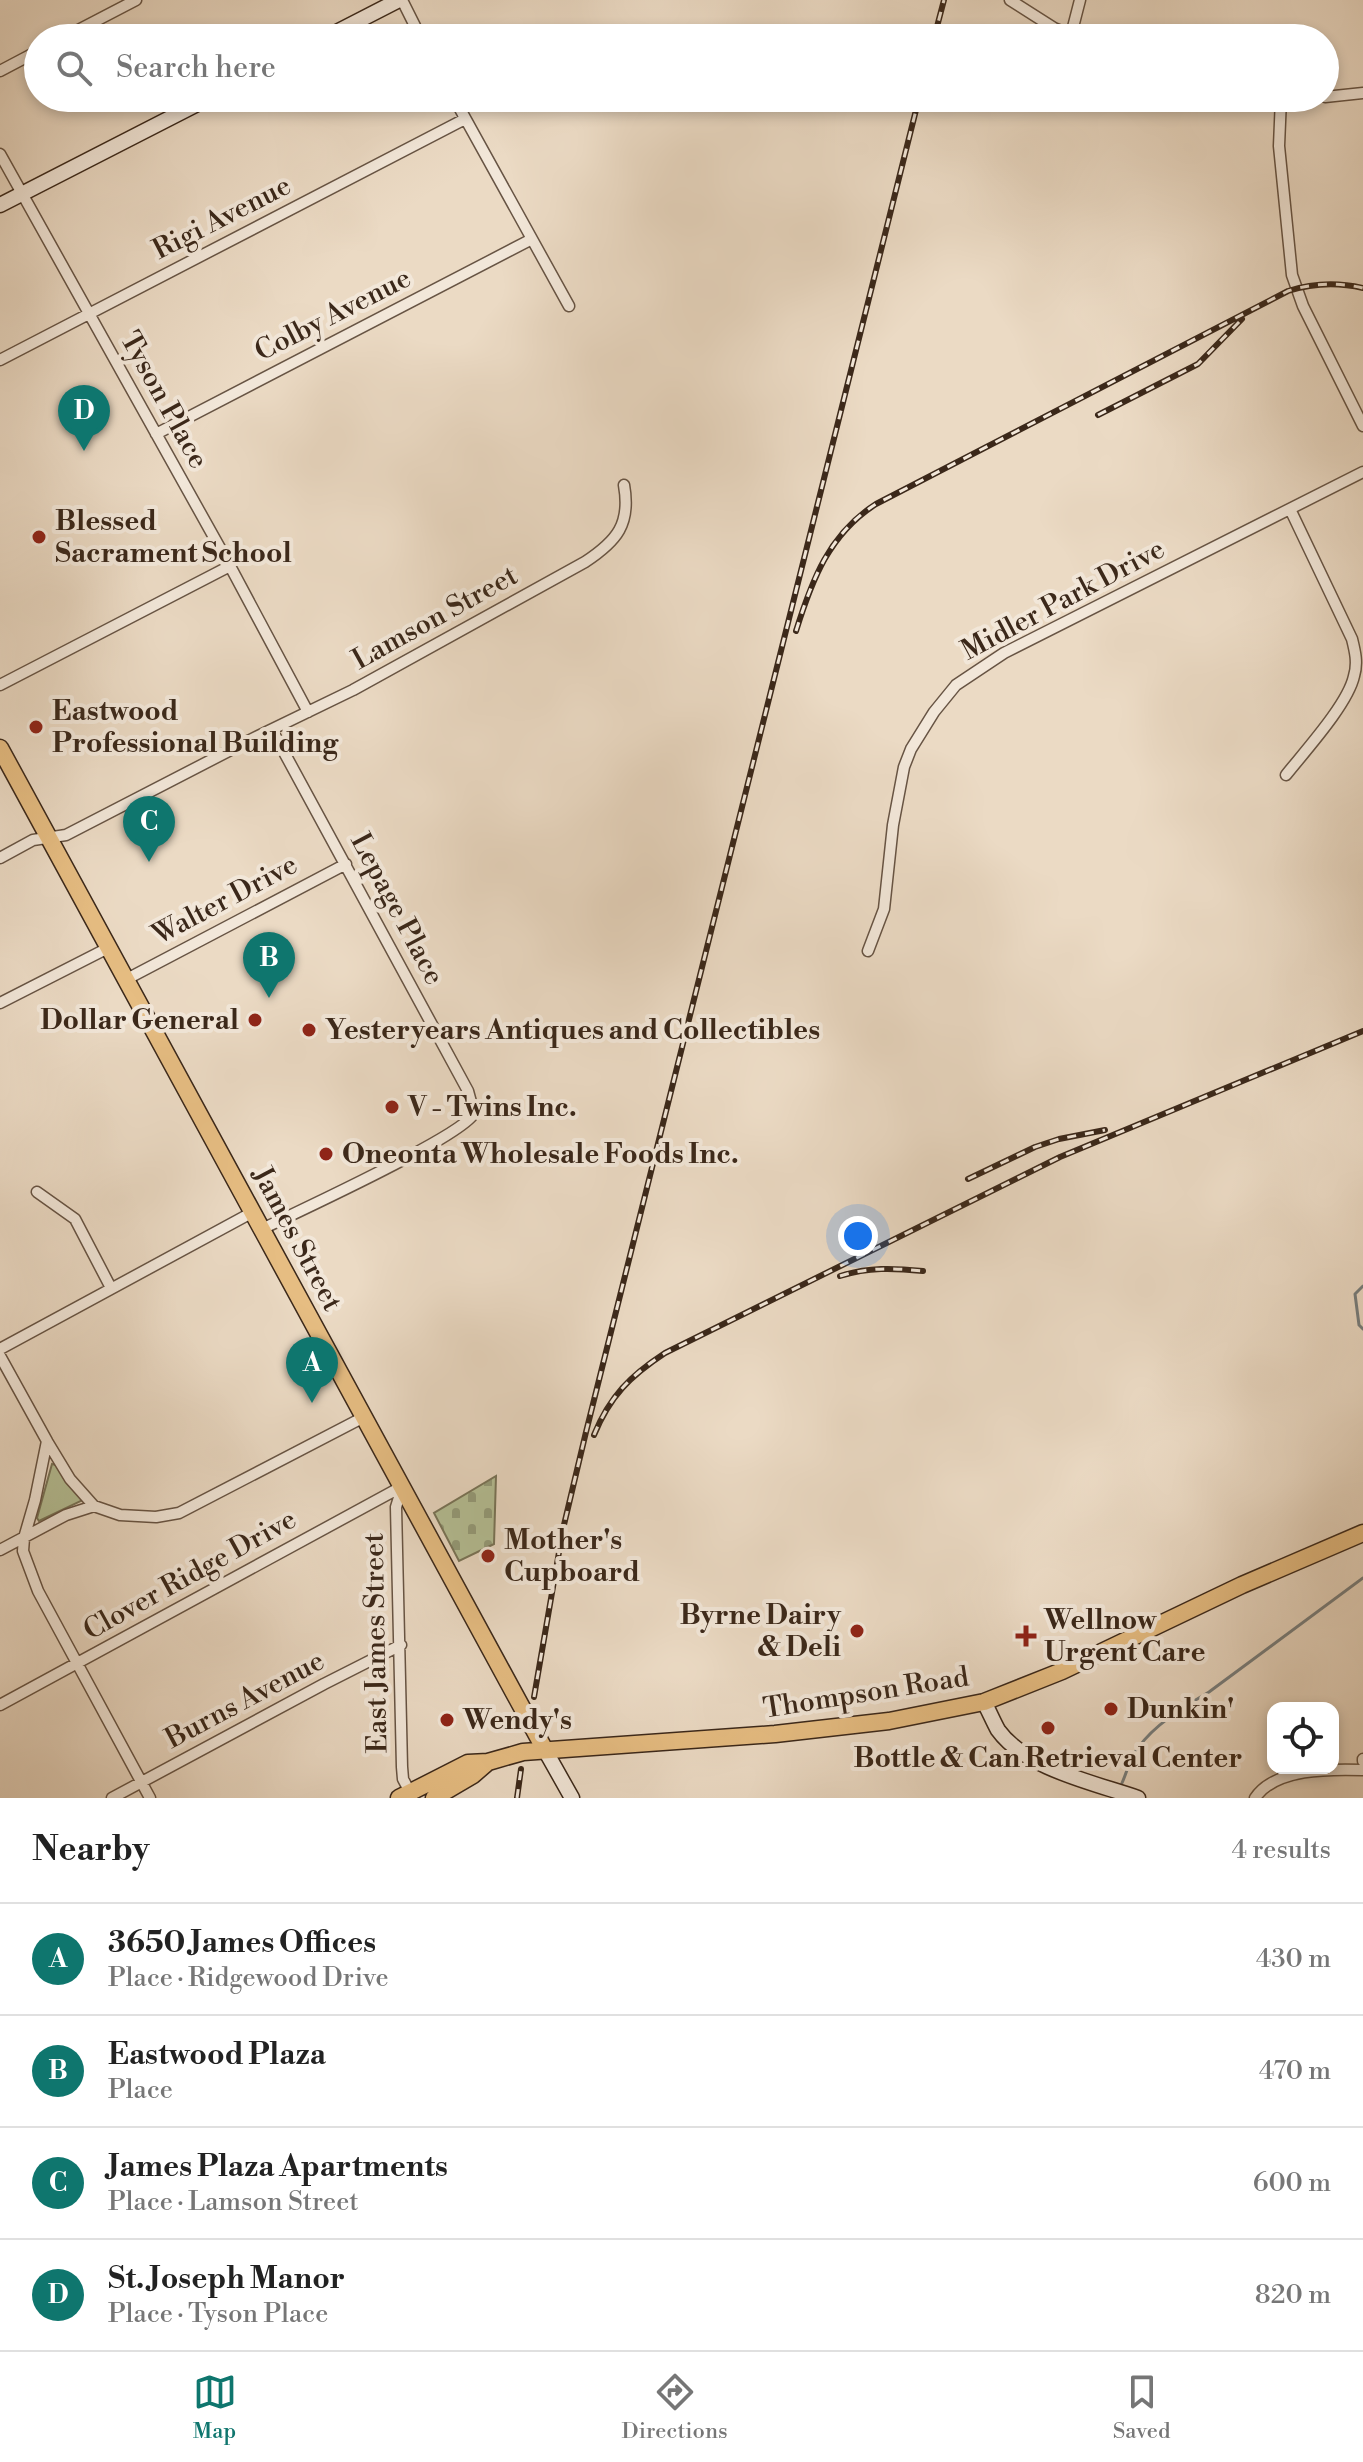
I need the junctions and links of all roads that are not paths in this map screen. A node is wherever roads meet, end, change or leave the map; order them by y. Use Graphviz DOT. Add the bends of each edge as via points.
graph roads {
  1 [pos="136,0"];
  2 [pos="400,0"];
  3 [pos="1010,0"];
  4 [pos="1080,0"];
  5 [pos="90,24"];
  6 [pos="353,24"];
  7 [pos="413,24"];
  8 [pos="1048,24"];
  9 [pos="1076,24"];
  10 [pos="24,58"];
  11 [pos="0,71"];
  12 [pos="1363,93"];
  13 [pos="1339,96"];
  14 [pos="182,112"];
  15 [pos="461,112"];
  16 [pos="1280,112"];
  17 [pos="465,119"];
  18 [pos="0,154"];
  19 [pos="22,194"];
  20 [pos="0,205"];
  21 [pos="532,239"];
  22 [pos="569,306"];
  23 [pos="89,314"];
  24 [pos="0,360"];
  25 [pos="1363,426"];
  26 [pos="156,434"];
  27 [pos="1363,472"];
  28 [pos="624,485"];
  29 [pos="1290,509"];
  30 [pos="230,566"];
  31 [pos="0,685"];
  32 [pos="308,712"];
  33 [pos="272,730"];
  34 [pos="0,748"];
  35 [pos="1286,775"];
  36 [pos="50,838"];
  37 [pos="0,858"];
  38 [pos="346,864"];
  39 [pos="110,947"];
  40 [pos="868,951"];
  41 [pos="127,979"];
  42 [pos="0,1003"];
  43 [pos="37,1192"];
  44 [pos="253,1212"];
  45 [pos="262,1229"];
  46 [pos="111,1288"];
  47 [pos="0,1349"];
  48 [pos="0,1356"];
  49 [pos="364,1417"];
  50 [pos="47,1441"];
  51 [pos="403,1486"];
  52 [pos="94,1506"];
  53 [pos="1363,1533"];
  54 [pos="24,1538"];
  55 [pos="0,1550"];
  56 [pos="401,1645"];
  57 [pos="77,1664"];
  58 [pos="984,1702"];
  59 [pos="0,1705"];
  60 [pos="545,1750"];
  61 [pos="488,1762"];
  62 [pos="1363,1770"];
  63 [pos="142,1782"];
  64 [pos="407,1796"];
  65 [pos="112,1798"];
  66 [pos="150,1798"];
  67 [pos="434,1798"];
  68 [pos="572,1798"];
  69 [pos="1138,1798"];
  70 [pos="1255,1798"];
  1 -- 5 [label="street"];
  2 -- 6 [label="main road"];
  2 -- 7 [label="street"];
  3 -- 8 [label="street"];
  4 -- 9 [label="street"];
  10 -- 11 [label="street"];
  12 -- 13 [label="street"];
  14 -- 19 [label="main road"];
  15 -- 17 [label="street"];
  16 -- 25 [label="street" via="1292,275"];
  17 -- 21 [label="street"];
  17 -- 23 [label="street, Rigi Avenue"];
  18 -- 19 [label="street, Tyson Place"];
  19 -- 20 [label="main road"];
  19 -- 23 [label="street, Tyson Place"];
  21 -- 22 [label="street"];
  21 -- 26 [label="street, Colby Avenue"];
  23 -- 24 [label="street, Rigi Avenue"];
  23 -- 26 [label="street, Tyson Place"];
  26 -- 30 [label="street, Tyson Place"];
  27 -- 29 [label="street, Midler Park Drive"];
  28 -- 32 [label="street, Lamson Street" via="625,522 602,551"];
  29 -- 35 [label="street" via="1356,653 1353,680 1343,700"];
  29 -- 40 [label="street, Midler Park Drive" via="1004,653 950,692 919,732 904,767 884,909"];
  30 -- 31 [label="street"];
  30 -- 32 [label="street, Tyson Place"];
  32 -- 33 [label="street, Lamson Street"];
  33 -- 36 [label="street, Lamson Street" via="66,835"];
  33 -- 38 [label="street, Lepage Place"];
  34 -- 36 [label="main road, James Street"];
  36 -- 37 [label="street, Lamson Street" via="33,840"];
  36 -- 39 [label="main road, James Street"];
  38 -- 41 [label="street, Walter Drive"];
  38 -- 45 [label="street, Lepage Place" via="468,1091 474,1113 469,1122 431,1144"];
  39 -- 41 [label="main road, James Street"];
  39 -- 42 [label="street"];
  41 -- 44 [label="main road, James Street"];
  43 -- 46 [label="street" via="75,1219"];
  44 -- 45 [label="main road, James Street"];
  44 -- 46 [label="street"];
  45 -- 49 [label="main road, James Street"];
  46 -- 47 [label="street"];
  48 -- 50 [label="street"];
  49 -- 51 [label="main road, James Street"];
  49 -- 52 [label="street" via="179,1513 120,1515"];
  50 -- 52 [label="street"];
  50 -- 54 [label="street"];
  51 -- 56 [label="street, East James Street" via="396,1507"];
  51 -- 57 [label="street, Clover Ridge Drive"];
  51 -- 60 [label="main road, James Street"];
  52 -- 54 [label="street"];
  53 -- 58 [label="main road, Thompson Road"];
  54 -- 55 [label="street"];
  54 -- 57 [label="street" via="27,1565"];
  56 -- 63 [label="street, Burns Avenue"];
  56 -- 64 [label="street, East James Street"];
  57 -- 59 [label="street, Clover Ridge Drive"];
  57 -- 63 [label="street"];
  58 -- 60 [label="main road, Thompson Road" via="889,1721 775,1734"];
  58 -- 69 [label="main road" via="998,1729 1022,1752"];
  60 -- 61 [label="main road, Thompson Road"];
  60 -- 68 [label="main road, James Street"];
  61 -- 64 [label="main road, Thompson Road" via="468,1763"];
  61 -- 67 [label="main road, Thompson Road"];
  62 -- 70 [label="street" via="1289,1776"];
  63 -- 65 [label="street, Burns Avenue"];
  63 -- 66 [label="street"];
}
